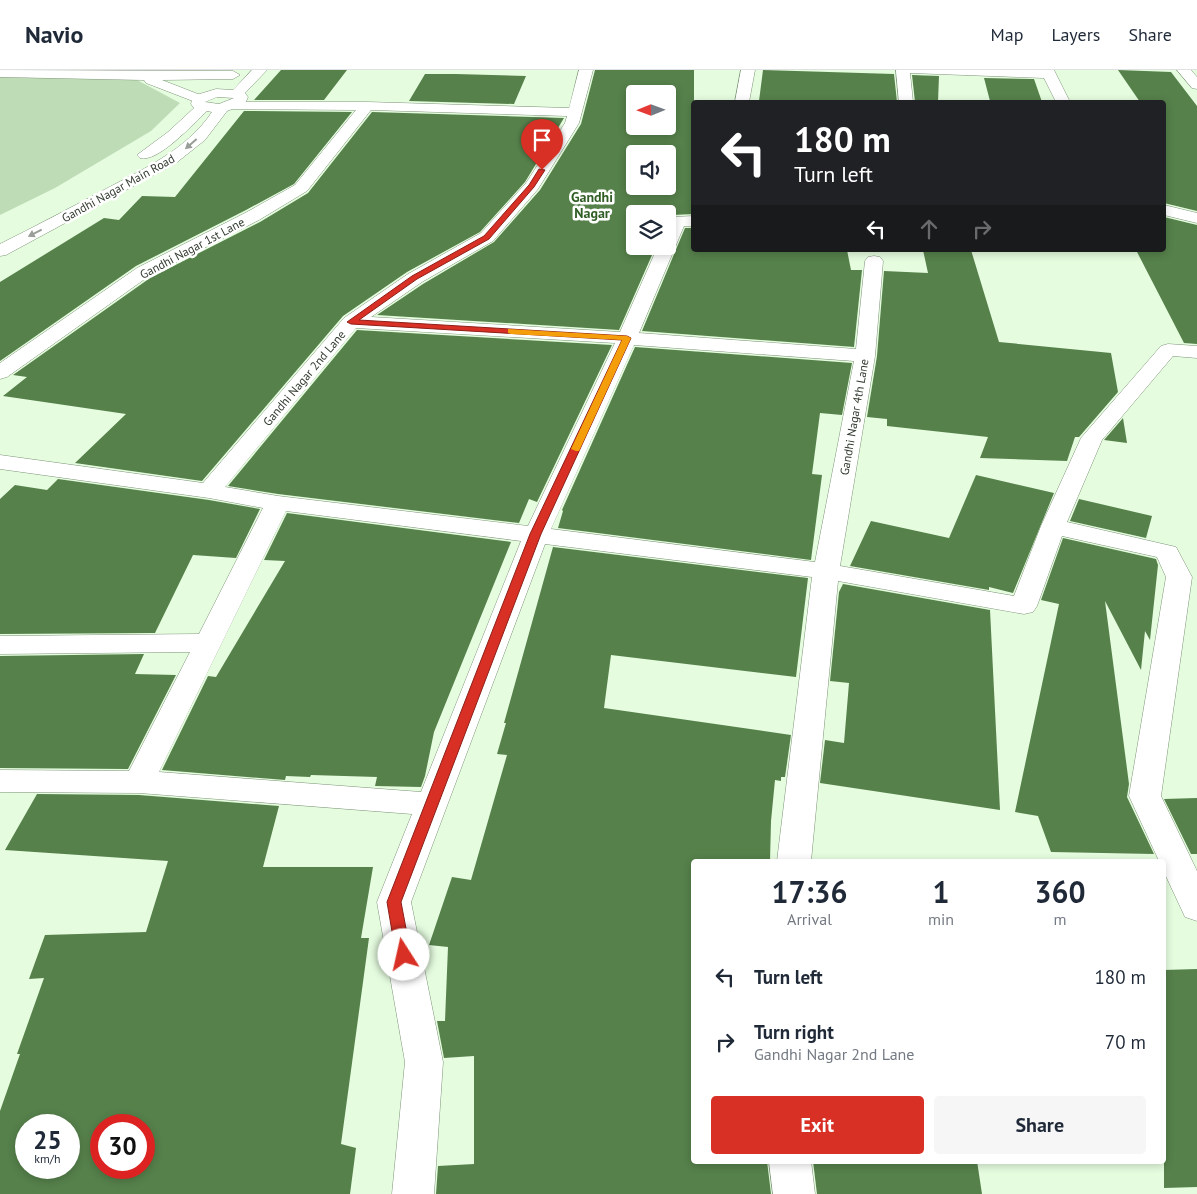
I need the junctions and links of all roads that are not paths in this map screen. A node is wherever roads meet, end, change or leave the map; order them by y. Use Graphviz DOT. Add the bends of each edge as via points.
graph roads {
  1 [pos="260,70"];
  2 [pos="585,70"];
  3 [pos="748,70"];
  4 [pos="903,70"];
  5 [pos="914,70"];
  6 [pos="236,72"];
  7 [pos="1048,72"];
  8 [pos="1190,72"];
  9 [pos="0,73"];
  10 [pos="140,76"];
  11 [pos="1197,85"];
  12 [pos="227,100"];
  13 [pos="742,100"];
  14 [pos="906,100"];
  15 [pos="1062,100"];
  16 [pos="200,103"];
  17 [pos="367,106"];
  18 [pos="574,112"];
  19 [pos="130,164"];
  20 [pos="1166,210"];
  21 [pos="1197,218"];
  22 [pos="691,221"];
  23 [pos="676,226"];
  24 [pos="0,251"];
  25 [pos="663,255"];
  26 [pos="874,260"];
  27 [pos="351,322"];
  28 [pos="627,338"];
  29 [pos="1197,352"];
  30 [pos="865,356"];
  31 [pos="0,373"];
  32 [pos="0,462"];
  33 [pos="210,491"];
  34 [pos="278,504"];
  35 [pos="1053,526"];
  36 [pos="536,534"];
  37 [pos="826,571"];
  38 [pos="209,643"];
  39 [pos="0,645"];
  40 [pos="0,781"];
  41 [pos="139,782"];
  42 [pos="431,804"];
  43 [pos="794,859"];
  44 [pos="1197,907"];
  45 [pos="790,1164"];
  46 [pos="413,1194"];
  47 [pos="794,1194"];
  1 -- 12 [label="street, Gandhi Nagar Main Road"];
  2 -- 18 [label="street, Gandhi Nagar 2nd Lane"];
  3 -- 13 [label="street"];
  4 -- 14 [label="street"];
  5 -- 7 [label="street"];
  6 -- 10 [label="street"];
  6 -- 12 [label="street, Gandhi Nagar Main Road"];
  7 -- 15 [label="street"];
  8 -- 11 [label="street"];
  9 -- 10 [label="street"];
  10 -- 16 [label="street"];
  12 -- 16 [label="street"];
  12 -- 17 [label="street"];
  12 -- 24 [label="street, Gandhi Nagar Main Road, one-way" via="202,134 173,158"];
  16 -- 19 [label="street, Gandhi Nagar Main Road" via="173,135"];
  17 -- 18 [label="street"];
  17 -- 31 [label="street, Gandhi Nagar 1st Lane" via="301,188 144,272"];
  18 -- 27 [label="street, Gandhi Nagar 2nd Lane" via="572,123 532,186 487,237 415,278"];
  20 -- 21 [label="street"];
  22 -- 23 [label="street" via="678,221"];
  25 -- 28 [label="street"];
  26 -- 30 [label="street, Gandhi Nagar 4th Lane"];
  27 -- 28 [label="street"];
  27 -- 33 [label="street, Gandhi Nagar 2nd Lane"];
  28 -- 30 [label="street"];
  28 -- 36 [label="street"];
  29 -- 35 [label="street" via="1168,350 1092,438"];
  30 -- 37 [label="street, Gandhi Nagar 4th Lane"];
  32 -- 33 [label="street"];
  33 -- 34 [label="street"];
  34 -- 36 [label="street"];
  34 -- 38 [label="street"];
  35 -- 37 [label="street" via="1024,606"];
  35 -- 44 [label="street" via="1167,552 1179,577 1145,796"];
  36 -- 37 [label="street"];
  36 -- 42 [label="street"];
  37 -- 43 [label="street, Gandhi Nagar 4th Lane"];
  38 -- 39 [label="street"];
  38 -- 41 [label="street"];
  40 -- 41 [label="street"];
  41 -- 42 [label="street"];
  42 -- 46 [label="street" via="394,902 424,1062"];
  45 -- 47 [label="street"];
}
